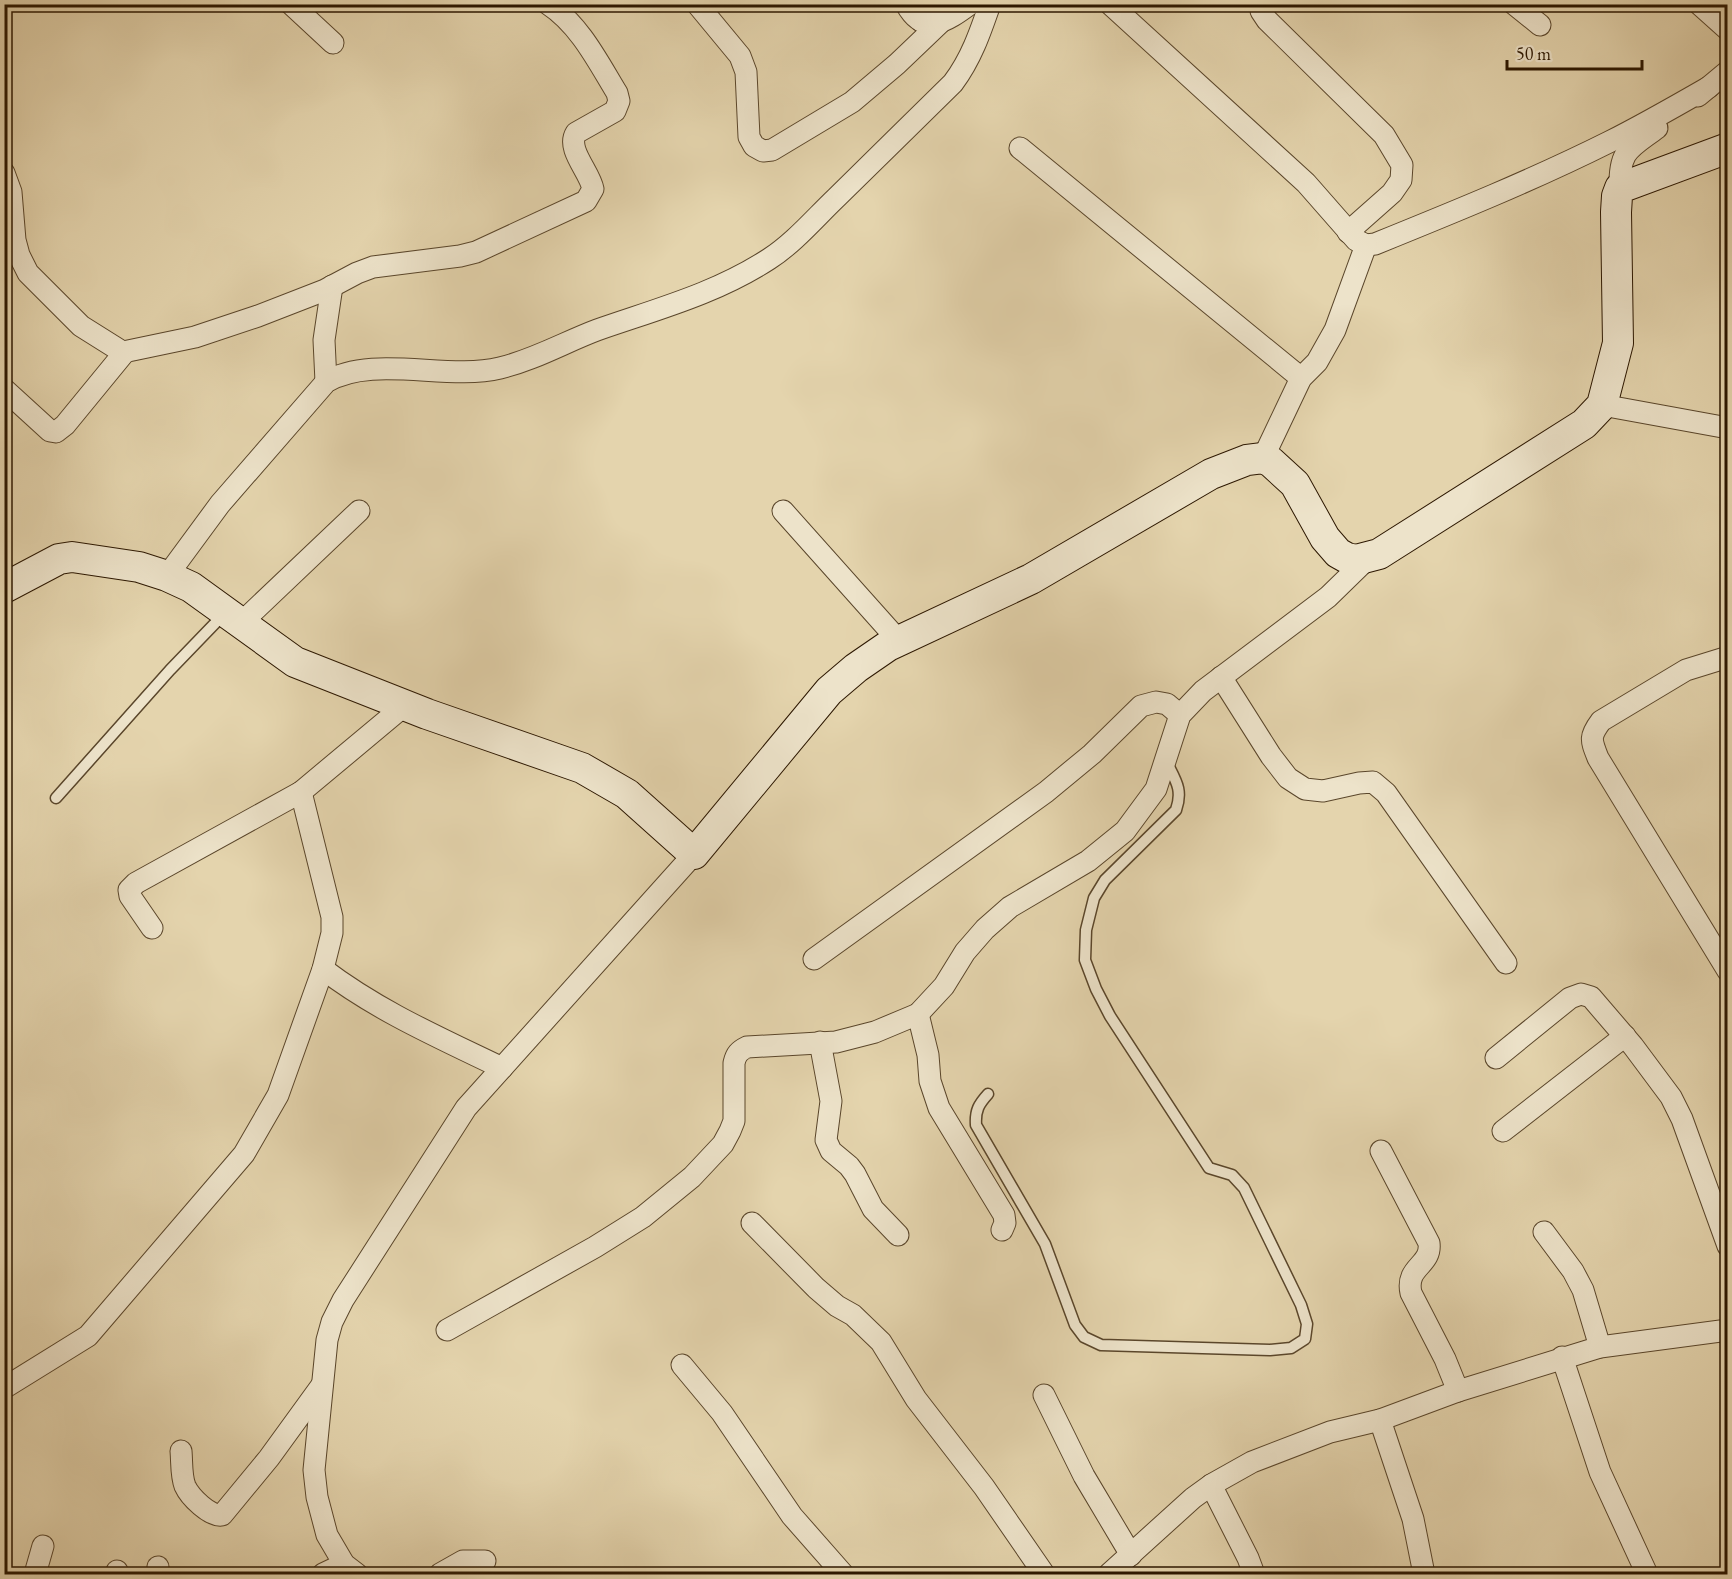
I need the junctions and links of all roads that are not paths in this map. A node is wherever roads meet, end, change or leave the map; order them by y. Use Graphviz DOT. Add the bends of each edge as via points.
graph roads {
  1 [pos="291,4"];
  2 [pos="548,4"];
  3 [pos="697,4"];
  4 [pos="906,4"];
  5 [pos="970,4"];
  6 [pos="990,4"];
  7 [pos="1110,4"];
  8 [pos="1262,4"];
  9 [pos="1514,4"];
  10 [pos="1699,4"];
  11 [pos="931,16"];
  12 [pos="1540,25"];
  13 [pos="1728,30"];
  14 [pos="333,43"];
  15 [pos="1728,71"];
  16 [pos="1709,87"];
  17 [pos="1020,148"];
  18 [pos="1728,148"];
  19 [pos="4,173"];
  20 [pos="1620,188"];
  21 [pos="1348,232"];
  22 [pos="1366,245"];
  23 [pos="332,286"];
  24 [pos="124,353"];
  25 [pos="1300,378"];
  26 [pos="326,382"];
  27 [pos="4,389"];
  28 [pos="1602,405"];
  29 [pos="1728,428"];
  30 [pos="1263,458"];
  31 [pos="359,511"];
  32 [pos="783,511"];
  33 [pos="1368,558"];
  34 [pos="167,576"];
  35 [pos="4,588"];
  36 [pos="234,617"];
  37 [pos="899,641"];
  38 [pos="1728,657"];
  39 [pos="1221,677"];
  40 [pos="404,706"];
  41 [pos="1180,715"];
  42 [pos="1166,760"];
  43 [pos="301,792"];
  44 [pos="56,798"];
  45 [pos="694,854"];
  46 [pos="152,928"];
  47 [pos="814,959"];
  48 [pos="1506,963"];
  49 [pos="323,969"];
  50 [pos="1728,971"];
  51 [pos="918,1014"];
  52 [pos="1625,1036"];
  53 [pos="820,1042"];
  54 [pos="1496,1058"];
  55 [pos="502,1068"];
  56 [pos="988,1094"];
  57 [pos="1503,1131"];
  58 [pos="1381,1151"];
  59 [pos="752,1223"];
  60 [pos="1002,1230"];
  61 [pos="1544,1232"];
  62 [pos="897,1235"];
  63 [pos="1728,1246"];
  64 [pos="447,1330"];
  65 [pos="1728,1330"];
  66 [pos="1599,1347"];
  67 [pos="1562,1358"];
  68 [pos="682,1365"];
  69 [pos="322,1385"];
  70 [pos="4,1388"];
  71 [pos="1458,1391"];
  72 [pos="1044,1395"];
  73 [pos="1380,1420"];
  74 [pos="182,1452"];
  75 [pos="1211,1485"];
  76 [pos="43,1546"];
  77 [pos="1131,1555"];
  78 [pos="485,1561"];
  79 [pos="350,1570"];
  80 [pos="35,1575"];
  81 [pos="323,1575"];
  82 [pos="440,1575"];
  83 [pos="843,1575"];
  84 [pos="1044,1575"];
  85 [pos="1109,1575"];
  86 [pos="1254,1575"];
  87 [pos="1424,1575"];
  88 [pos="1647,1575"];
  1 -- 14 [label="street"];
  2 -- 23 [label="street" via="576,30 619,102 615,111 573,138 592,184 592,194 586,201 476,252 374,267"];
  3 -- 11 [label="street" via="741,56 746,72 749,137 763,152 852,102 897,64"];
  4 -- 11 [label="street" via="913,17"];
  5 -- 11 [label="street"];
  6 -- 26 [label="street" via="975,47 953,83 798,234 748,271 671,307 595,331 502,368 476,372 366,370 347,372"];
  7 -- 21 [label="street" via="1306,183"];
  8 -- 21 [label="street" via="1261,11 1267,20 1384,135 1402,165 1401,180 1392,193"];
  9 -- 12 [label="street"];
  10 -- 13 [label="street"];
  15 -- 16 [label="street"];
  16 -- 20 [label="street" via="1622,158"];
  16 -- 22 [label="street" via="1576,158"];
  17 -- 25 [label="street"];
  18 -- 20 [label="street"];
  19 -- 24 [label="street" via="11,192 15,240 28,273 81,326"];
  20 -- 28 [label="street" via="1616,212 1618,343"];
  21 -- 22 [label="street"];
  22 -- 25 [label="street" via="1335,330 1317,362"];
  23 -- 24 [label="street" via="212,332"];
  23 -- 26 [label="street" via="324,340"];
  24 -- 27 [label="street" via="56,432 50,431"];
  25 -- 30 [label="street"];
  26 -- 34 [label="street" via="220,504"];
  28 -- 29 [label="street"];
  28 -- 33 [label="street" via="1584,424 1379,555"];
  30 -- 33 [label="street" via="1295,484 1325,538 1338,553 1356,560"];
  30 -- 37 [label="street" via="1211,474 1031,579"];
  31 -- 36 [label="street"];
  32 -- 37 [label="street"];
  33 -- 39 [label="street" via="1328,597"];
  34 -- 35 [label="street" via="139,567 72,557 58,559"];
  34 -- 36 [label="street" via="191,587"];
  36 -- 40 [label="street" via="296,662"];
  36 -- 44 [label="lane" via="170,670"];
  37 -- 45 [label="street" via="856,668 829,691"];
  38 -- 50 [label="street" via="1686,669 1601,721 1593,732 1592,742 1598,758"];
  39 -- 41 [label="street"];
  39 -- 48 [label="street" via="1288,778 1305,789 1323,791 1373,782 1386,794"];
  40 -- 43 [label="street"];
  40 -- 45 [label="street" via="582,768 627,794"];
  41 -- 42 [label="street"];
  41 -- 47 [label="street" via="1167,704 1141,706 1046,792"];
  42 -- 51 [label="street" via="1156,789 1125,831 1088,861 1010,907 985,929 944,986"];
  42 -- 56 [label="lane" via="1178,785 1180,798 1176,810 1105,880 1094,898 1086,930 1085,960 1110,1016 1209,1168 1232,1175 1244,1188 1301,1305 1307,1324 1305,1339 1291,1348 1270,1350 1101,1345 1084,1337 1075,1325 1044,1244 976,1125 975,1113"];
  43 -- 46 [label="street" via="136,883 129,890 130,896"];
  43 -- 49 [label="street" via="332,917"];
  45 -- 55 [label="street"];
  49 -- 55 [label="street" via="385,1011"];
  49 -- 70 [label="street" via="278,1095 244,1154 88,1336"];
  51 -- 53 [label="street" via="875,1032"];
  51 -- 60 [label="street" via="939,1108 1004,1215"];
  52 -- 54 [label="street" via="1591,997 1581,994 1570,998"];
  52 -- 57 [label="street"];
  52 -- 63 [label="street" via="1671,1097 1682,1119"];
  53 -- 62 [label="street" via="831,1101 828,1146 849,1166 873,1209"];
  53 -- 64 [label="street" via="741,1050 734,1063 734,1121 723,1144 692,1177 643,1217 595,1247"];
  55 -- 69 [label="street" via="466,1108 343,1300 327,1340"];
  58 -- 71 [label="street" via="1429,1243 1430,1251 1409,1284"];
  59 -- 84 [label="street" via="816,1288 881,1342 916,1399 984,1486"];
  61 -- 66 [label="street" via="1583,1290"];
  65 -- 66 [label="street"];
  66 -- 67 [label="street"];
  67 -- 71 [label="street"];
  67 -- 88 [label="street" via="1600,1472"];
  68 -- 83 [label="street" via="722,1413 792,1516"];
  69 -- 74 [label="street" via="222,1515 210,1513 189,1492 183,1477"];
  69 -- 79 [label="street" via="314,1470 317,1497 327,1534"];
  71 -- 73 [label="street"];
  72 -- 77 [label="street" via="1084,1476"];
  73 -- 75 [label="street" via="1308,1440 1252,1462"];
  73 -- 87 [label="street" via="1413,1519"];
  75 -- 77 [label="street"];
  75 -- 86 [label="street"];
  76 -- 80 [label="street"];
  77 -- 85 [label="street"];
  78 -- 82 [label="street" via="456,1563"];
  79 -- 81 [label="street"];
}
